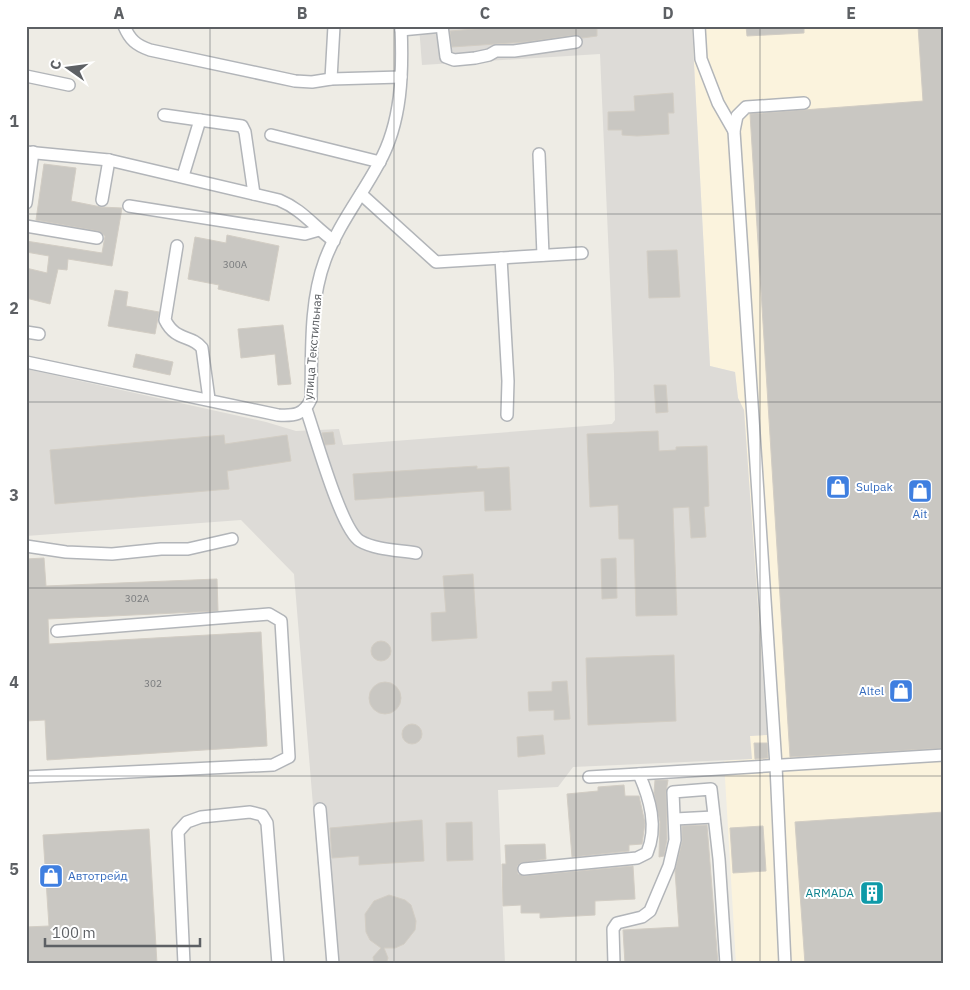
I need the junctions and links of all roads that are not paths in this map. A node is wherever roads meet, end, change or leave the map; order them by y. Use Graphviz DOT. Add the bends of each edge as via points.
graph roads {
  1 [pos="124,26"];
  2 [pos="334,26"];
  3 [pos="442,26"];
  4 [pos="699,26"];
  5 [pos="401,28"];
  6 [pos="576,42"];
  7 [pos="26,76"];
  8 [pos="401,77"];
  9 [pos="332,79"];
  10 [pos="69,85"];
  11 [pos="804,102"];
  12 [pos="164,115"];
  13 [pos="200,120"];
  14 [pos="734,131"];
  15 [pos="272,134"];
  16 [pos="30,152"];
  17 [pos="539,154"];
  18 [pos="109,160"];
  19 [pos="380,162"];
  20 [pos="183,176"];
  21 [pos="254,194"];
  22 [pos="361,194"];
  23 [pos="102,200"];
  24 [pos="26,204"];
  25 [pos="129,206"];
  26 [pos="26,226"];
  27 [pos="319,230"];
  28 [pos="97,238"];
  29 [pos="334,241"];
  30 [pos="177,246"];
  31 [pos="582,253"];
  32 [pos="543,255"];
  33 [pos="500,258"];
  34 [pos="26,332"];
  35 [pos="39,334"];
  36 [pos="26,362"];
  37 [pos="209,399"];
  38 [pos="306,409"];
  39 [pos="507,415"];
  40 [pos="232,539"];
  41 [pos="26,546"];
  42 [pos="416,553"];
  43 [pos="57,631"];
  44 [pos="944,755"];
  45 [pos="776,766"];
  46 [pos="639,774"];
  47 [pos="26,777"];
  48 [pos="589,777"];
  49 [pos="320,809"];
  50 [pos="714,817"];
  51 [pos="675,819"];
  52 [pos="524,869"];
  53 [pos="184,964"];
  54 [pos="278,964"];
  55 [pos="333,964"];
  56 [pos="614,964"];
  57 [pos="726,964"];
  58 [pos="785,964"];
  1 -- 9 [label="street" via="129,38 138,46 170,55 295,81"];
  2 -- 9 [label="street"];
  3 -- 5 [label="street"];
  3 -- 6 [label="street" via="446,56 454,60 489,55 496,50 514,51"];
  4 -- 14 [label="street" via="701,59 718,103"];
  5 -- 8 [label="street, улица Текстильная"];
  7 -- 10 [label="street"];
  8 -- 9 [label="street"];
  8 -- 19 [label="street, улица Текстильная" via="394,128"];
  11 -- 14 [label="street" via="746,107 737,116"];
  12 -- 13 [label="street"];
  13 -- 20 [label="street"];
  13 -- 21 [label="street" via="242,126"];
  14 -- 45 [label="street"];
  15 -- 19 [label="street"];
  16 -- 18 [label="street"];
  16 -- 24 [label="street"];
  17 -- 32 [label="street"];
  18 -- 20 [label="street"];
  18 -- 23 [label="street"];
  19 -- 22 [label="street, улица Текстильная"];
  20 -- 21 [label="street"];
  21 -- 27 [label="street" via="296,207"];
  22 -- 29 [label="street, улица Текстильная"];
  22 -- 33 [label="street" via="436,262"];
  25 -- 27 [label="street" via="305,234"];
  26 -- 28 [label="street"];
  27 -- 29 [label="street"];
  29 -- 38 [label="street, улица Текстильная" via="320,277 315,308 311,399"];
  30 -- 37 [label="street" via="165,320 174,334 202,348"];
  31 -- 32 [label="street"];
  32 -- 33 [label="street"];
  33 -- 39 [label="street" via="508,381"];
  34 -- 35 [label="street"];
  36 -- 37 [label="street, улица Текстильная"];
  37 -- 38 [label="street, улица Текстильная" via="278,415 294,416"];
  38 -- 42 [label="street" via="337,505 358,540 374,547"];
  40 -- 41 [label="street" via="188,549 112,554"];
  43 -- 47 [label="street" via="269,614 281,621 289,757 273,765"];
  44 -- 45 [label="street"];
  45 -- 46 [label="street"];
  45 -- 58 [label="street"];
  46 -- 48 [label="street"];
  46 -- 52 [label="street" via="650,798 653,840 648,853 637,858"];
  49 -- 55 [label="street"];
  50 -- 51 [label="street"];
  50 -- 51 [label="street" via="711,790 673,792"];
  50 -- 57 [label="street"];
  51 -- 56 [label="street" via="676,840 669,866 650,911 642,917 617,923 613,929"];
  53 -- 54 [label="street" via="178,832 187,822 201,817 250,812 262,815 267,823"];
}
